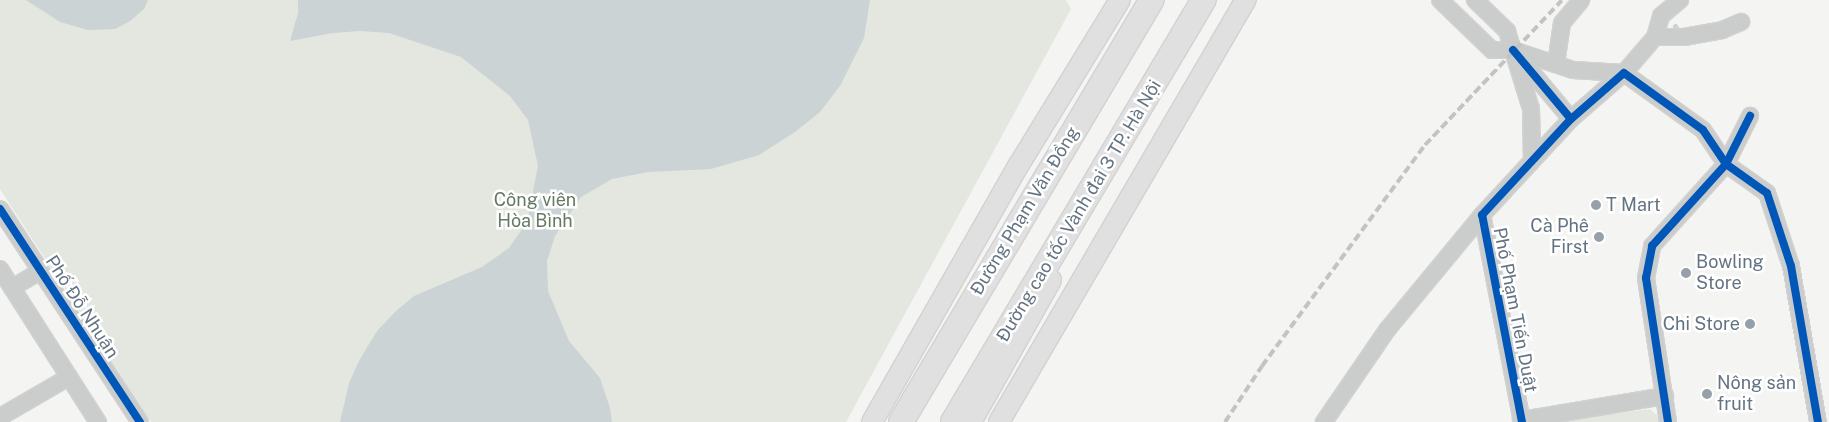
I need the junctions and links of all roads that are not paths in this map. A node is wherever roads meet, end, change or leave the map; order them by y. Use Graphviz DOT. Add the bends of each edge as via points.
graph roads {
  1 [pos="1151,0"];
  2 [pos="1204,0"];
  3 [pos="1212,0"];
  4 [pos="1246,0"];
  5 [pos="1440,0"];
  6 [pos="1475,0"];
  7 [pos="1581,0"];
  8 [pos="1680,0"];
  9 [pos="1112,4"];
  10 [pos="1741,22"];
  11 [pos="1654,37"];
  12 [pos="1513,50"];
  13 [pos="1556,64"];
  14 [pos="1624,73"];
  15 [pos="1750,116"];
  16 [pos="1571,119"];
  17 [pos="1532,161"];
  18 [pos="1726,164"];
  19 [pos="0,209"];
  20 [pos="1482,215"];
  21 [pos="0,269"];
  22 [pos="40,271"];
  23 [pos="12,288"];
  24 [pos="69,377"];
  25 [pos="1665,396"];
  26 [pos="0,417"];
  27 [pos="1521,421"];
  28 [pos="98,422"];
  29 [pos="140,422"];
  30 [pos="872,422"];
  31 [pos="900,422"];
  32 [pos="954,422"];
  33 [pos="971,422"];
  34 [pos="999,422"];
  35 [pos="1324,422"];
  36 [pos="1668,422"];
  37 [pos="1818,422"];
  1 -- 31 [label="highway"];
  2 -- 32 [label="highway, Đường cao tốc Vành đai 3 TP. Hà Nội"];
  3 -- 33 [label="main road" via="1091,206"];
  4 -- 34 [label="main road"];
  5 -- 12 [label="street" via="1492,50"];
  6 -- 12 [label="street" via="1507,31"];
  7 -- 13 [label="street" via="1562,23"];
  8 -- 11 [label="street, Phố Phạm Tiến Duật" via="1661,16"];
  9 -- 30 [label="main road, Đường Phạm Văn Đồng"];
  10 -- 11 [label="street" via="1684,37"];
  11 -- 14 [label="street, Phố Phạm Tiến Duật"];
  12 -- 13 [label="street"];
  12 -- 16 [label="street"];
  12 -- 17 [label="street" via="1532,109"];
  13 -- 14 [label="street" via="1573,70"];
  14 -- 16 [label="street, Phố Phạm Tiến Duật"];
  14 -- 18 [label="street" via="1703,130"];
  15 -- 18 [label="street"];
  16 -- 17 [label="street, Phố Phạm Tiến Duật"];
  17 -- 20 [label="street, Phố Phạm Tiến Duật"];
  18 -- 25 [label="street" via="1652,246 1646,278"];
  18 -- 37 [label="street" via="1767,193 1791,266"];
  19 -- 22 [label="street, Phố Đỗ Nhuận"];
  20 -- 27 [label="street, Phố Phạm Tiến Duật"];
  20 -- 35 [label="street" via="1387,330"];
  21 -- 23 [label="street"];
  22 -- 23 [label="street"];
  22 -- 29 [label="street, Phố Đỗ Nhuận"];
  23 -- 24 [label="street"];
  24 -- 26 [label="street"];
  24 -- 28 [label="street"];
  25 -- 27 [label="street"];
  25 -- 36 [label="street"];
}
